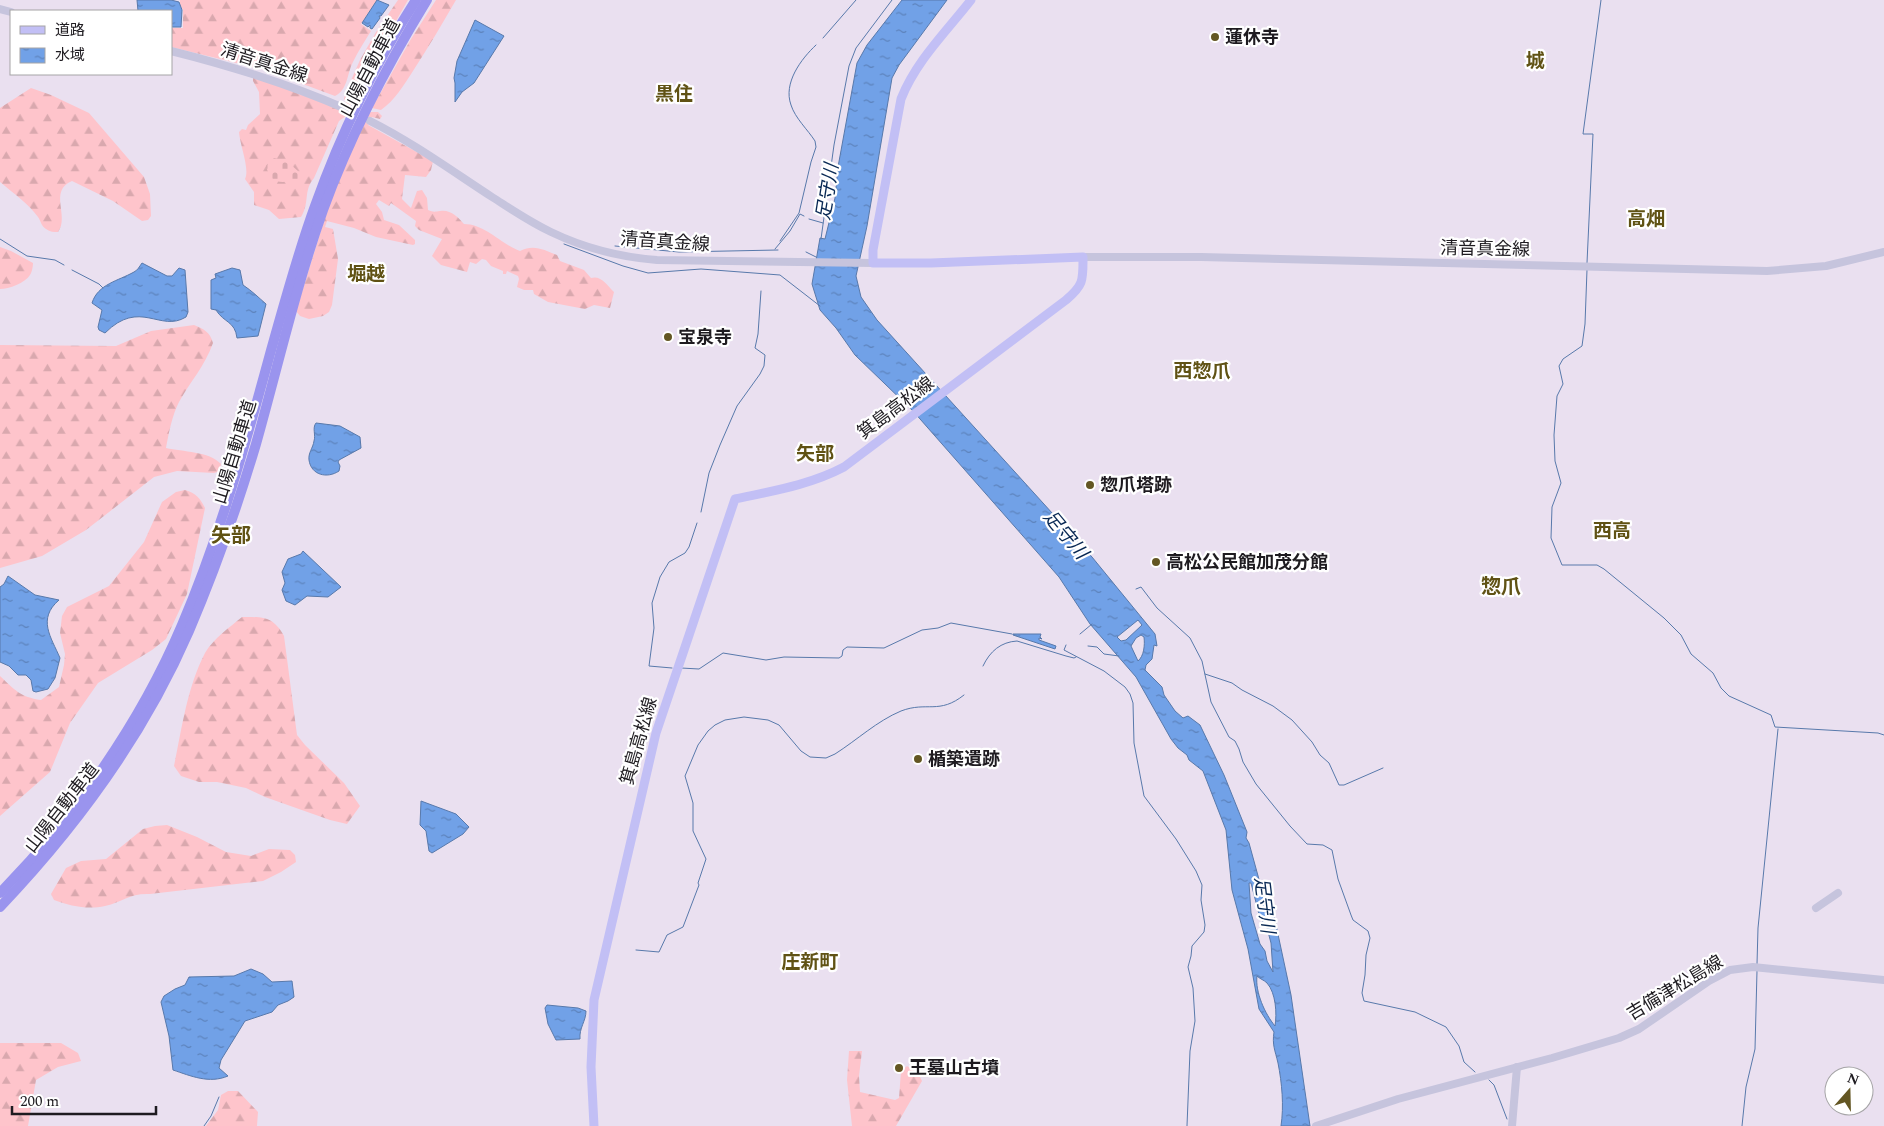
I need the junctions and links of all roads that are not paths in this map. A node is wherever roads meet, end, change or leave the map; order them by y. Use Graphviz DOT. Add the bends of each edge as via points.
graph roads {
  1 [pos="416,0"];
  2 [pos="427,0"];
  3 [pos="971,0"];
  4 [pos="172,51"];
  5 [pos="346,109"];
  6 [pos="370,121"];
  7 [pos="1884,252"];
  8 [pos="1083,257"];
  9 [pos="869,263"];
  10 [pos="291,296"];
  11 [pos="225,526"];
  12 [pos="0,893"];
  13 [pos="1838,893"];
  14 [pos="0,907"];
  15 [pos="1816,908"];
  16 [pos="1884,980"];
  17 [pos="1517,1067"];
  18 [pos="594,1126"];
  19 [pos="1316,1126"];
  20 [pos="1512,1126"];
  1 -- 10 [label="highway, 山陽自動車道" via="380,60 342,137 314,207"];
  2 -- 10 [label="highway, 山陽自動車道" via="379,83 351,141"];
  3 -- 9 [label="main road" via="922,62 902,99"];
  4 -- 5 [label="main road, 清音真金線" via="247,71"];
  6 -- 9 [label="main road, 清音真金線" via="528,220 556,235 616,255 656,260"];
  7 -- 8 [label="main road, 清音真金線" via="1826,266 1767,271"];
  8 -- 9 [label="main road"];
  8 -- 18 [label="main road, 箕島高松線" via="1083,280 1077,291 857,458 806,483 735,499 656,733 594,1000 591,1067"];
  10 -- 11 [label="highway, 山陽自動車道" via="246,441"];
  11 -- 12 [label="highway, 山陽自動車道" via="181,628 132,721 56,831"];
  11 -- 14 [label="highway, 山陽自動車道" via="188,632 140,726 93,799"];
  13 -- 15 [label="main road"];
  16 -- 17 [label="main road, 吉備津松島線" via="1753,967 1730,970 1631,1033"];
  17 -- 19 [label="main road, 吉備津松島線" via="1416,1093"];
  17 -- 20 [label="main road"];
}
